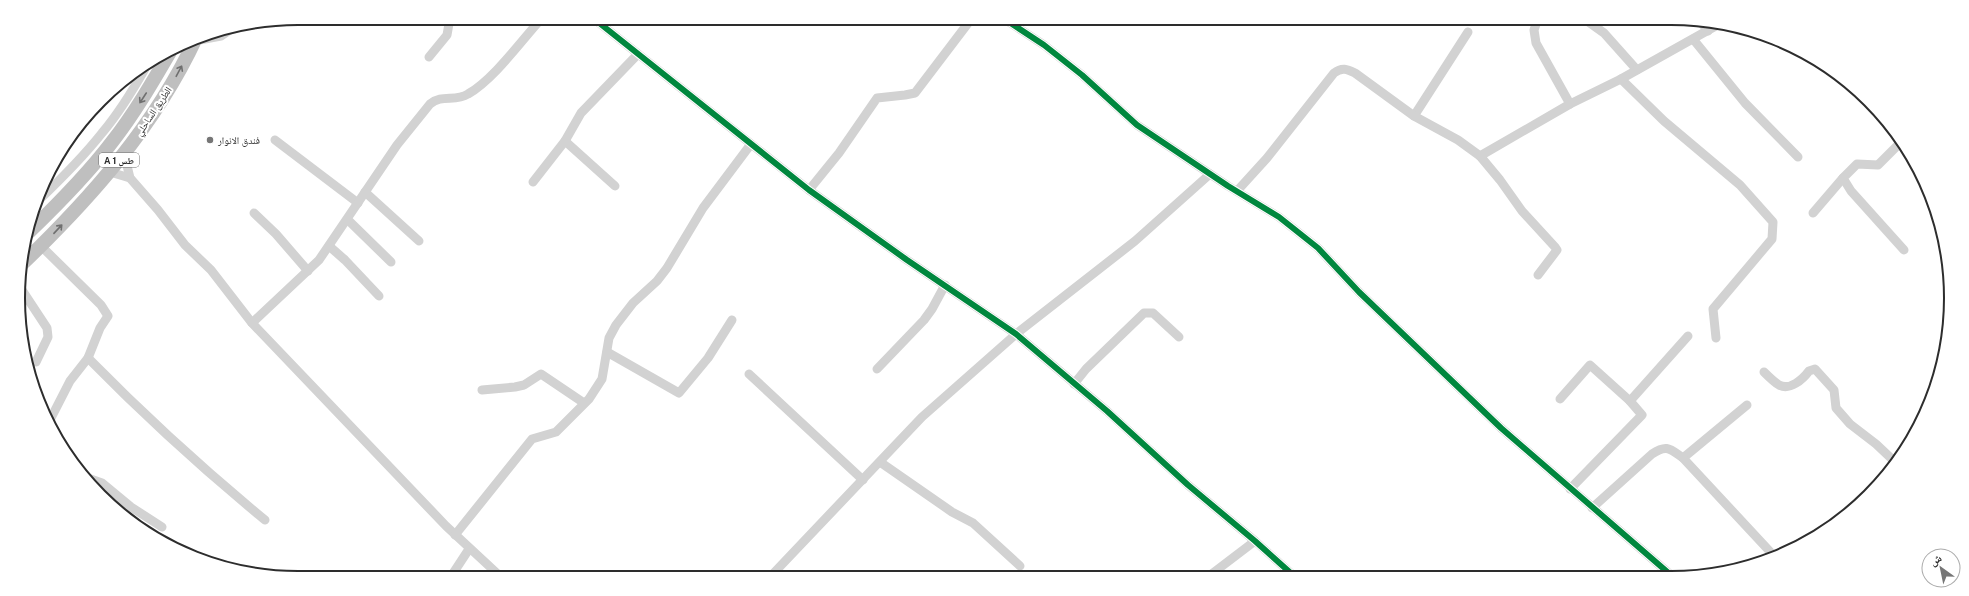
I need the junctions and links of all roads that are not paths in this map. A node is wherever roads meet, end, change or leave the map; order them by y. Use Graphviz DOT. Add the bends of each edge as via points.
graph roads {
  1 [pos="449,25"];
  2 [pos="536,25"];
  3 [pos="603,25"];
  4 [pos="967,25"];
  5 [pos="1014,25"];
  6 [pos="1536,25"];
  7 [pos="1593,25"];
  8 [pos="1705,27"];
  9 [pos="1713,28"];
  10 [pos="1708,31"];
  11 [pos="1468,32"];
  12 [pos="1693,39"];
  13 [pos="191,47"];
  14 [pos="638,54"];
  15 [pos="429,57"];
  16 [pos="165,60"];
  17 [pos="1637,70"];
  18 [pos="142,74"];
  19 [pos="1622,79"];
  20 [pos="1570,104"];
  21 [pos="1414,116"];
  22 [pos="275,140"];
  23 [pos="565,141"];
  24 [pos="751,144"];
  25 [pos="1898,146"];
  26 [pos="124,153"];
  27 [pos="1480,156"];
  28 [pos="1798,157"];
  29 [pos="110,172"];
  30 [pos="1210,174"];
  31 [pos="130,178"];
  32 [pos="1843,178"];
  33 [pos="533,182"];
  34 [pos="615,186"];
  35 [pos="809,190"];
  36 [pos="1238,191"];
  37 [pos="47,192"];
  38 [pos="365,192"];
  39 [pos="358,203"];
  40 [pos="254,213"];
  41 [pos="1813,213"];
  42 [pos="348,220"];
  43 [pos="34,227"];
  44 [pos="419,241"];
  45 [pos="41,246"];
  46 [pos="329,246"];
  47 [pos="1904,250"];
  48 [pos="28,259"];
  49 [pos="391,262"];
  50 [pos="308,271"];
  51 [pos="1538,275"];
  52 [pos="945,285"];
  53 [pos="25,295"];
  54 [pos="379,296"];
  55 [pos="732,320"];
  56 [pos="252,323"];
  57 [pos="1016,334"];
  58 [pos="1688,336"];
  59 [pos="1179,337"];
  60 [pos="1716,338"];
  61 [pos="607,352"];
  62 [pos="88,358"];
  63 [pos="36,362"];
  64 [pos="877,369"];
  65 [pos="1764,372"];
  66 [pos="749,374"];
  67 [pos="1074,384"];
  68 [pos="482,390"];
  69 [pos="1560,399"];
  70 [pos="1630,401"];
  71 [pos="584,403"];
  72 [pos="1747,405"];
  73 [pos="52,416"];
  74 [pos="1683,458"];
  75 [pos="1892,459"];
  76 [pos="880,462"];
  77 [pos="863,480"];
  78 [pos="96,481"];
  79 [pos="1570,489"];
  80 [pos="1592,508"];
  81 [pos="265,520"];
  82 [pos="162,527"];
  83 [pos="455,535"];
  84 [pos="1255,541"];
  85 [pos="469,549"];
  86 [pos="1770,552"];
  87 [pos="1020,566"];
  88 [pos="455,571"];
  89 [pos="494,571"];
  90 [pos="776,571"];
  91 [pos="1216,571"];
  92 [pos="1288,571"];
  93 [pos="1666,571"];
  1 -- 15 [label="street" via="447,35"];
  2 -- 38 [label="street" via="475,90 466,96 437,99 430,104 396,145"];
  3 -- 14 [label="street"];
  4 -- 35 [label="street" via="915,93 877,98 839,153"];
  5 -- 30 [label="street" via="1082,75 1137,125"];
  6 -- 20 [label="street" via="1536,43"];
  7 -- 17 [label="street" via="1604,33"];
  8 -- 10 [label="street"];
  9 -- 10 [label="street"];
  10 -- 12 [label="street"];
  11 -- 21 [label="street"];
  12 -- 17 [label="street"];
  12 -- 28 [label="street" via="1745,103"];
  26 -- 13 [label="highway, الطريق الساحلي / A 1 طس, one-way" via="149,121"];
  14 -- 23 [label="street" via="581,113"];
  14 -- 24 [label="street"];
  16 -- 43 [label="highway, الطريق الساحلي / A 1 طس, one-way" via="113,141 85,176"];
  17 -- 19 [label="street"];
  18 -- 37 [label="street" via="102,134"];
  19 -- 20 [label="street"];
  19 -- 60 [label="street" via="1664,121 1740,185 1773,222 1772,239 1713,309"];
  20 -- 27 [label="street"];
  21 -- 27 [label="street" via="1458,140"];
  21 -- 36 [label="street" via="1355,73 1345,68 1340,69 1334,73"];
  22 -- 39 [label="street"];
  23 -- 33 [label="street"];
  23 -- 34 [label="street"];
  24 -- 35 [label="street"];
  24 -- 61 [label="street" via="703,208 667,268 633,303 616,325 609,338"];
  25 -- 32 [label="street" via="1878,166 1857,164"];
  26 -- 29 [label="highway, الطريق الساحلي / A 1 طس"];
  26 -- 31 [label="street"];
  27 -- 51 [label="street" via="1522,212 1555,247 1555,254"];
  29 -- 31 [label="street"];
  45 -- 29 [label="highway, الطريق الساحلي / A 1 طس, one-way"];
  30 -- 36 [label="street"];
  30 -- 57 [label="street" via="1135,242"];
  31 -- 56 [label="street" via="185,245 211,270"];
  32 -- 41 [label="street"];
  32 -- 47 [label="street" via="1851,191"];
  35 -- 52 [label="street"];
  36 -- 79 [label="street" via="1279,217 1318,248 1359,292 1501,428"];
  38 -- 39 [label="street"];
  38 -- 44 [label="street"];
  39 -- 42 [label="street"];
  40 -- 50 [label="street"];
  42 -- 46 [label="street"];
  42 -- 49 [label="street"];
  45 -- 48 [label="highway, الطريق الساحلي / A 1 طس"];
  45 -- 62 [label="street" via="106,311 108,316 100,328"];
  46 -- 50 [label="street"];
  46 -- 54 [label="street" via="346,260"];
  50 -- 56 [label="street"];
  52 -- 57 [label="street"];
  52 -- 64 [label="street" via="924,320"];
  53 -- 63 [label="street" via="47,328 48,337"];
  55 -- 61 [label="street" via="708,358 679,393"];
  56 -- 83 [label="street"];
  57 -- 67 [label="street"];
  57 -- 76 [label="street" via="922,417"];
  58 -- 70 [label="street"];
  59 -- 67 [label="street" via="1153,313 1144,313"];
  61 -- 71 [label="street" via="602,379"];
  62 -- 73 [label="street" via="70,381"];
  62 -- 81 [label="street" via="195,460"];
  65 -- 75 [label="street" via="1779,385 1786,386 1795,384 1809,371 1816,370 1834,390 1836,408 1850,424"];
  66 -- 77 [label="street"];
  67 -- 84 [label="street"];
  68 -- 71 [label="street" via="524,385 541,374"];
  69 -- 70 [label="street" via="1590,365"];
  70 -- 79 [label="street" via="1642,415"];
  71 -- 83 [label="street" via="556,432 532,439"];
  72 -- 74 [label="street"];
  74 -- 80 [label="street" via="1668,448 1660,448"];
  74 -- 86 [label="street"];
  76 -- 77 [label="street"];
  76 -- 87 [label="street" via="952,512 973,523"];
  77 -- 90 [label="street"];
  78 -- 82 [label="street"];
  79 -- 80 [label="street"];
  80 -- 93 [label="street"];
  83 -- 85 [label="street"];
  84 -- 91 [label="street"];
  84 -- 92 [label="street"];
  85 -- 88 [label="street"];
  85 -- 89 [label="street"];
}
